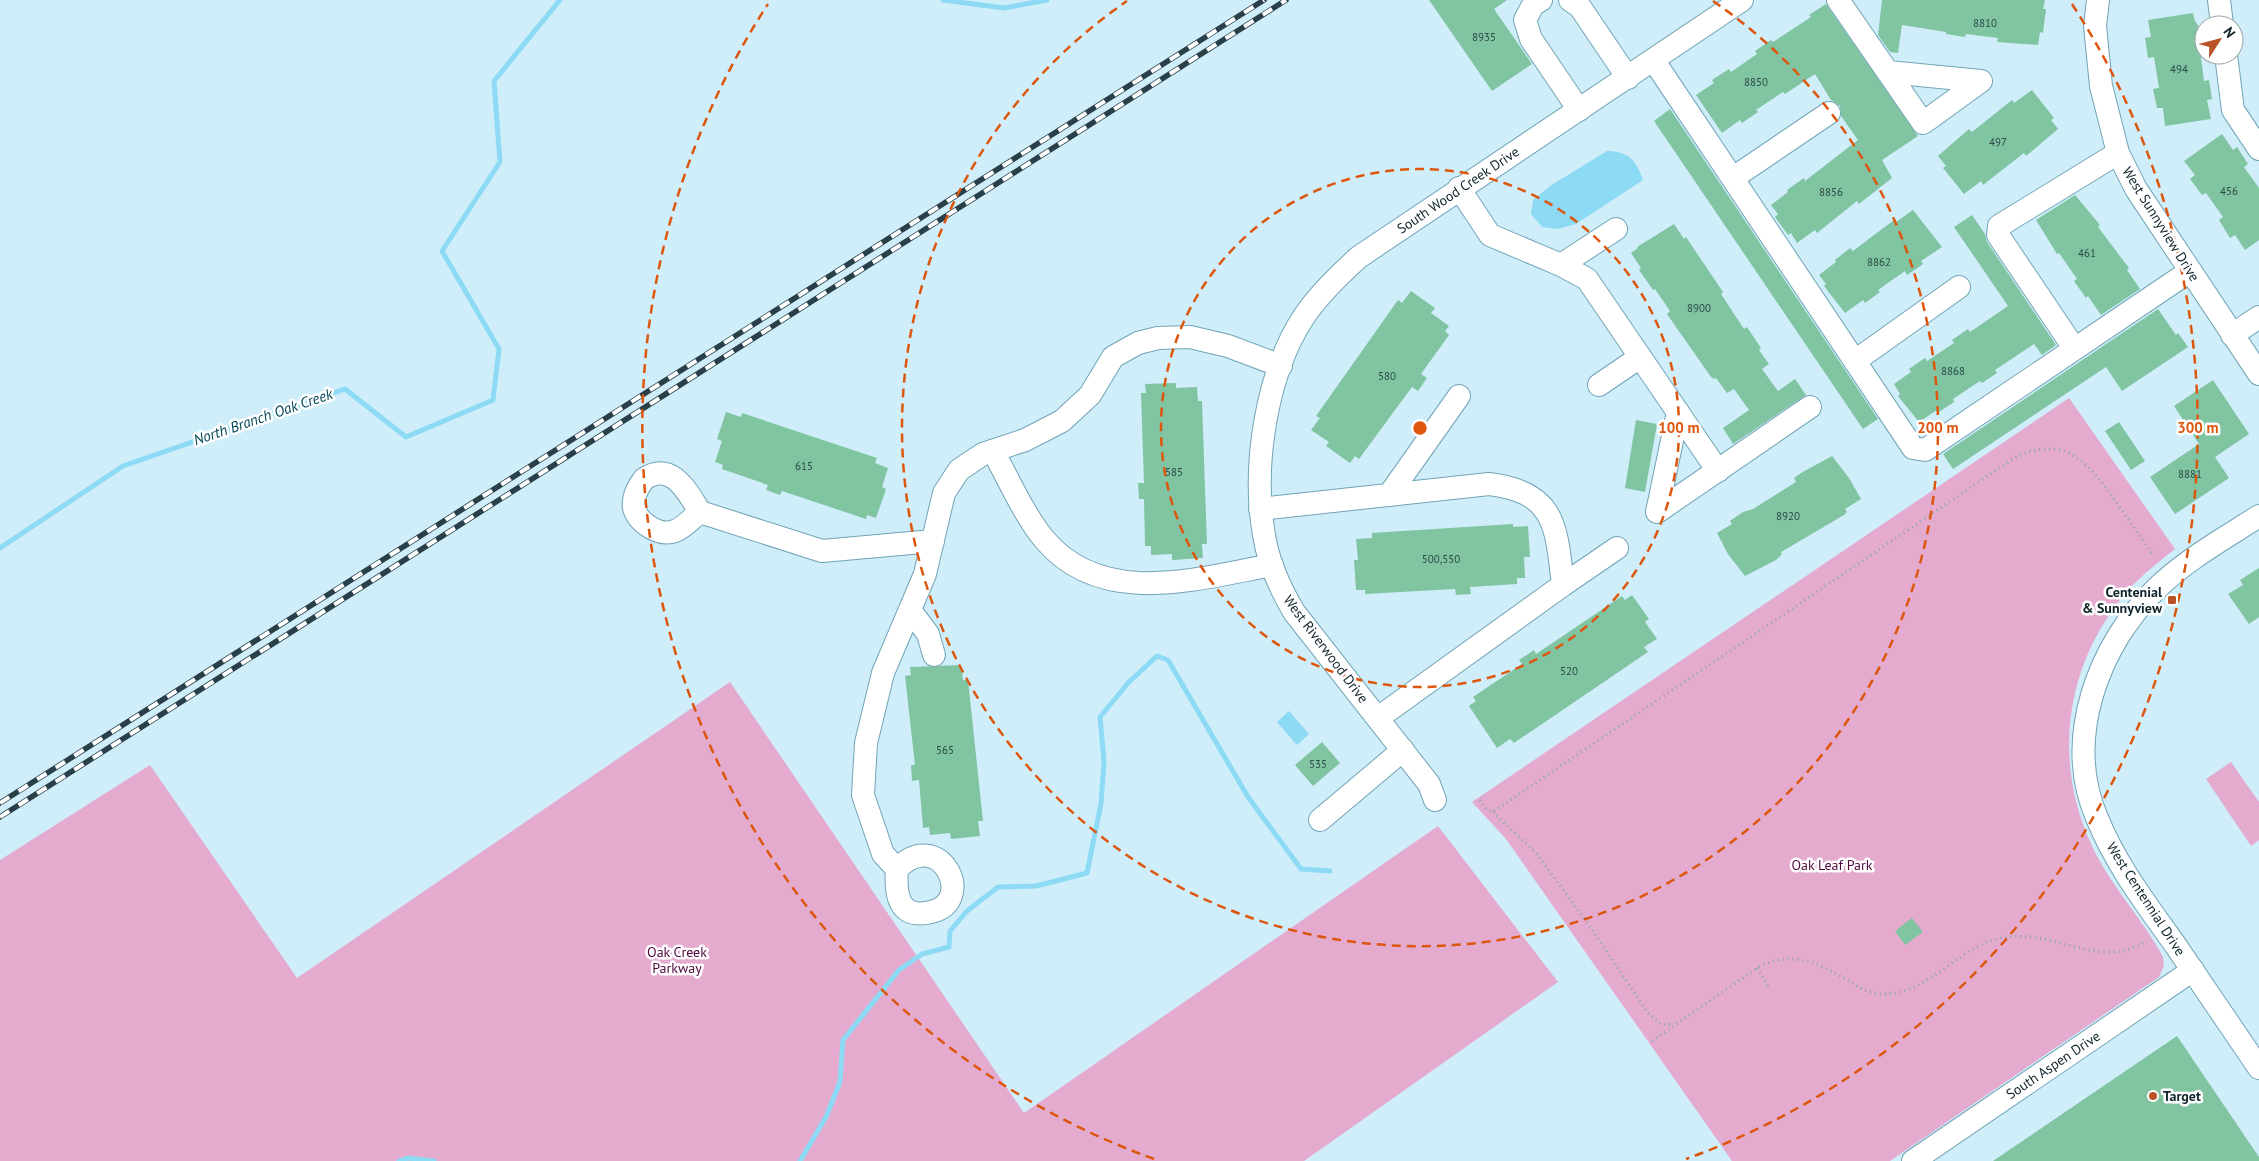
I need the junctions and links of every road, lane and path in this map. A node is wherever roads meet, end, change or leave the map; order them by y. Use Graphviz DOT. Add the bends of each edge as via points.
graph roads {
  1 [pos="1541,0"];
  2 [pos="1570,0"];
  3 [pos="1742,0"];
  4 [pos="1838,0"];
  5 [pos="2098,0"];
  6 [pos="2219,0"];
  7 [pos="2221,15"];
  8 [pos="1654,61"];
  9 [pos="2227,65"];
  10 [pos="1888,72"];
  11 [pos="1628,78"];
  12 [pos="1579,110"];
  13 [pos="1829,113"];
  14 [pos="2259,149"];
  15 [pos="2118,153"];
  16 [pos="1733,178"];
  17 [pos="1465,184"];
  18 [pos="1616,229"];
  19 [pos="1562,265"];
  20 [pos="2190,271"];
  21 [pos="1959,288"];
  22 [pos="2259,317"];
  23 [pos="2232,335"];
  24 [pos="2074,348"];
  25 [pos="1640,357"];
  26 [pos="1855,361"];
  27 [pos="1281,366"];
  28 [pos="2259,374"];
  29 [pos="1599,385"];
  30 [pos="1459,396"];
  31 [pos="1810,407"];
  32 [pos="1678,412"];
  33 [pos="1262,449"];
  34 [pos="992,451"];
  35 [pos="1718,471"];
  36 [pos="1389,495"];
  37 [pos="1260,509"];
  38 [pos="700,512"];
  39 [pos="2259,516"];
  40 [pos="933,541"];
  41 [pos="1618,548"];
  42 [pos="2154,556"];
  43 [pos="1272,565"];
  44 [pos="1563,585"];
  45 [pos="910,610"];
  46 [pos="934,655"];
  47 [pos="1378,718"];
  48 [pos="1403,750"];
  49 [pos="1434,800"];
  50 [pos="1480,800"];
  51 [pos="1493,812"];
  52 [pos="1320,820"];
  53 [pos="897,869"];
  54 [pos="2146,942"];
  55 [pos="1757,968"];
  56 [pos="2193,970"];
  57 [pos="1768,986"];
  58 [pos="1675,1025"];
  59 [pos="1652,1041"];
  60 [pos="2259,1068"];
  61 [pos="1913,1161"];
  1 -- 12 [label="street" via="1533,5 1525,20 1531,39"];
  2 -- 11 [label="street" via="1580,7"];
  3 -- 8 [label="street, South Wood Creek Drive"];
  4 -- 10 [label="street"];
  5 -- 15 [label="street, West Sunnyview Drive" via="2095,26 2101,86"];
  6 -- 7 [label="street"];
  8 -- 11 [label="street, South Wood Creek Drive"];
  8 -- 16 [label="street"];
  9 -- 14 [label="street" via="2233,110"];
  11 -- 12 [label="street, South Wood Creek Drive"];
  12 -- 17 [label="street, South Wood Creek Drive"];
  13 -- 16 [label="street"];
  15 -- 20 [label="street, West Sunnyview Drive" via="2136,189"];
  15 -- 24 [label="street" via="1999,226 1998,235"];
  16 -- 26 [label="street"];
  17 -- 19 [label="street" via="1514,246"];
  17 -- 27 [label="street, South Wood Creek Drive" via="1359,257 1330,284 1305,315"];
  18 -- 19 [label="street"];
  19 -- 25 [label="street" via="1587,279"];
  20 -- 23 [label="street, West Sunnyview Drive"];
  20 -- 24 [label="street"];
  21 -- 26 [label="street"];
  22 -- 23 [label="street"];
  23 -- 28 [label="street, West Sunnyview Drive"];
  24 -- 26 [label="street" via="1925,450 1913,448"];
  25 -- 29 [label="street"];
  25 -- 32 [label="street"];
  27 -- 33 [label="street, South Wood Creek Drive" via="1268,404"];
  27 -- 34 [label="street" via="1228,346 1190,338 1158,338 1138,343 1113,358 1090,395 1062,422"];
  30 -- 36 [label="street"];
  31 -- 35 [label="street"];
  32 -- 35 [label="street"];
  32 -- 35 [label="street" via="1657,512"];
  33 -- 37 [label="street, West Riverwood Drive"];
  34 -- 40 [label="street" via="959,470 944,493"];
  34 -- 43 [label="street" via="1036,529 1062,558 1086,574 1121,583 1178,582"];
  36 -- 37 [label="street"];
  36 -- 44 [label="street" via="1489,484 1512,486 1531,494 1556,531"];
  37 -- 43 [label="street, West Riverwood Drive"];
  38 -- 40 [label="street" via="822,551"];
  39 -- 56 [label="street, West Centennial Drive" via="2185,565 2156,589 2118,638 2093,690 2086,720 2087,782 2096,816 2110,846"];
  40 -- 45 [label="street" via="925,574"];
  41 -- 44 [label="street"];
  42 -- 51 [label="path" via="2084,461 2060,450 2028,451"];
  43 -- 47 [label="street, West Riverwood Drive" via="1280,588 1294,612"];
  44 -- 47 [label="street"];
  45 -- 46 [label="street" via="928,634"];
  45 -- 53 [label="street" via="883,673 866,743 863,779 863,795 883,854"];
  47 -- 48 [label="street, West Riverwood Drive"];
  48 -- 49 [label="street, West Riverwood Drive" via="1429,784"];
  48 -- 52 [label="street"];
  50 -- 51 [label="path"];
  51 -- 58 [label="path" via="1538,854 1648,1013 1660,1024"];
  54 -- 55 [label="path" via="2130,951 2112,954 2025,936 2005,937 1976,946 1910,990 1895,994 1868,992 1804,959 1774,960"];
  55 -- 57 [label="path"];
  55 -- 58 [label="path"];
  56 -- 60 [label="street, West Centennial Drive"];
  56 -- 61 [label="street, South Aspen Drive"];
  58 -- 59 [label="path"];
}
